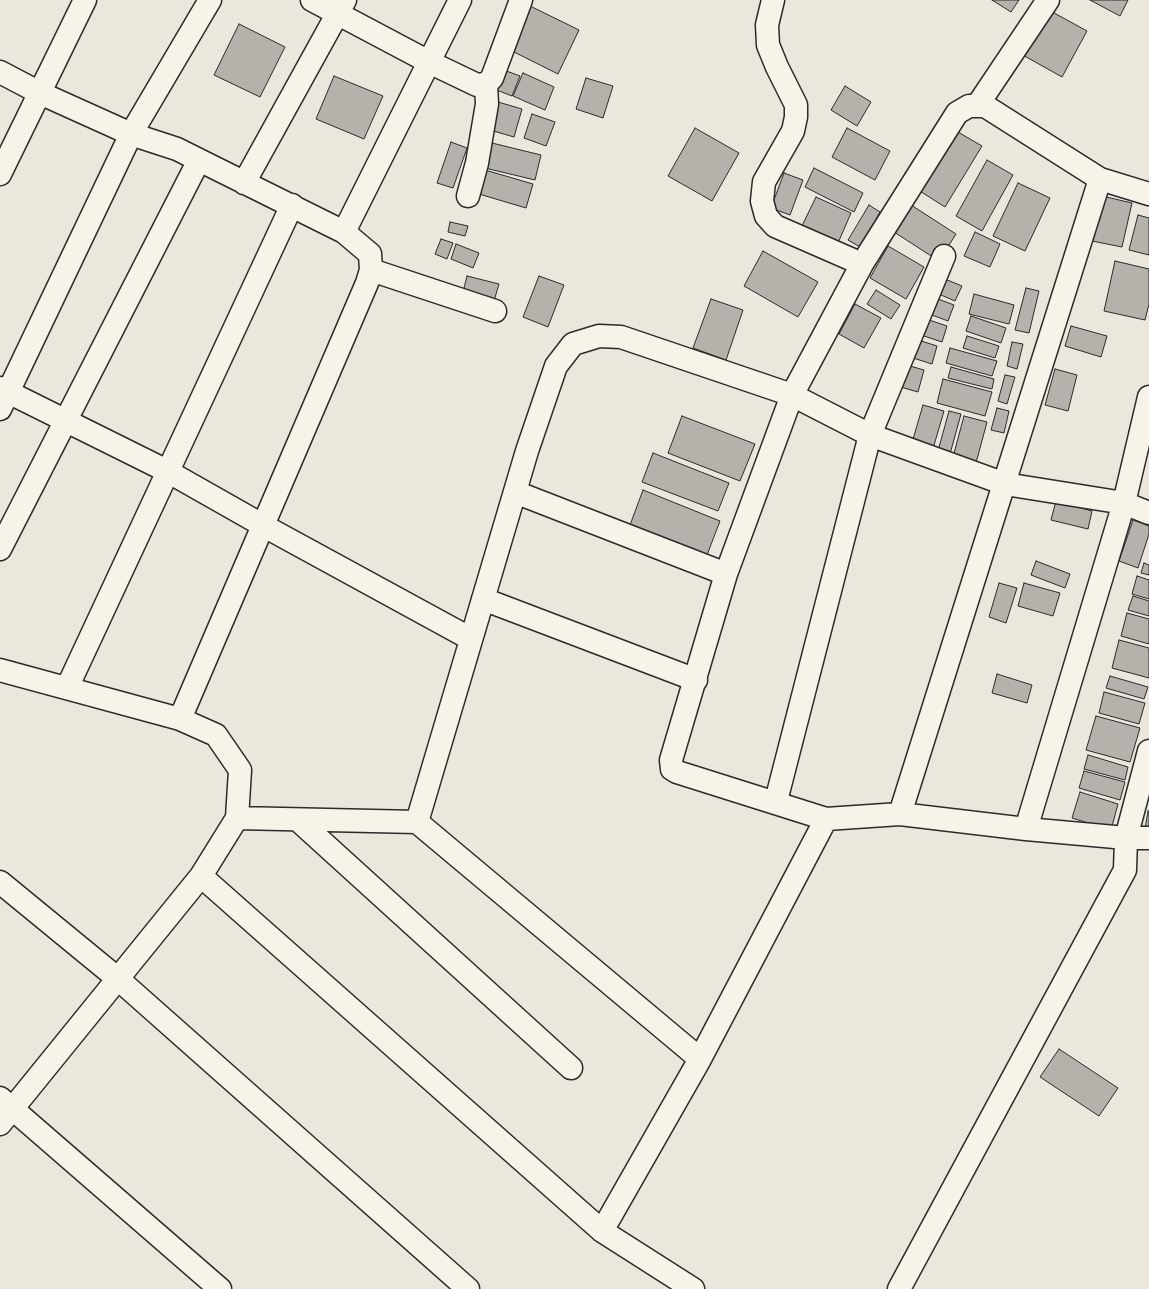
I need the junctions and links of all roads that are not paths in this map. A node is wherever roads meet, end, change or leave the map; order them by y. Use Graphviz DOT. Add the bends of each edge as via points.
graph roads {
  1 [pos="85,0"];
  2 [pos="210,0"];
  3 [pos="312,0"];
  4 [pos="460,0"];
  5 [pos="521,0"];
  6 [pos="773,0"];
  7 [pos="1048,0"];
  8 [pos="342,7"];
  9 [pos="429,62"];
  10 [pos="0,72"];
  11 [pos="486,84"];
  12 [pos="40,93"];
  13 [pos="977,106"];
  14 [pos="131,134"];
  15 [pos="199,160"];
  16 [pos="0,174"];
  17 [pos="1100,179"];
  18 [pos="244,183"];
  19 [pos="1149,194"];
  20 [pos="468,196"];
  21 [pos="292,205"];
  22 [pos="344,232"];
  23 [pos="944,256"];
  24 [pos="862,264"];
  25 [pos="371,270"];
  26 [pos="495,311"];
  27 [pos="792,395"];
  28 [pos="3,396"];
  29 [pos="1149,397"];
  30 [pos="65,422"];
  31 [pos="870,435"];
  32 [pos="168,471"];
  33 [pos="1005,484"];
  34 [pos="514,492"];
  35 [pos="1124,503"];
  36 [pos="1149,513"];
  37 [pos="264,526"];
  38 [pos="0,549"];
  39 [pos="726,574"];
  40 [pos="483,599"];
  41 [pos="471,639"];
  42 [pos="0,670"];
  43 [pos="696,680"];
  44 [pos="67,688"];
  45 [pos="180,719"];
  46 [pos="1149,751"];
  47 [pos="776,801"];
  48 [pos="900,814"];
  49 [pos="237,818"];
  50 [pos="826,819"];
  51 [pos="298,820"];
  52 [pos="418,822"];
  53 [pos="1026,829"];
  54 [pos="1126,838"];
  55 [pos="1149,838"];
  56 [pos="200,876"];
  57 [pos="0,882"];
  58 [pos="117,978"];
  59 [pos="700,1059"];
  60 [pos="571,1068"];
  61 [pos="4,1111"];
  62 [pos="602,1231"];
  63 [pos="220,1289"];
  64 [pos="468,1289"];
  65 [pos="693,1289"];
  66 [pos="899,1289"];
  1 -- 12 [label="street"];
  2 -- 14 [label="street"];
  3 -- 8 [label="street"];
  4 -- 9 [label="street"];
  5 -- 11 [label="street" via="492,78"];
  6 -- 24 [label="street" via="767,25 768,45 776,67 796,105 796,117 794,131 764,182 762,201 766,216 775,226"];
  7 -- 13 [label="street"];
  8 -- 9 [label="street"];
  8 -- 18 [label="street"];
  9 -- 11 [label="street" via="477,85"];
  9 -- 22 [label="street"];
  10 -- 12 [label="street"];
  11 -- 20 [label="street" via="487,104 477,163"];
  12 -- 14 [label="street"];
  12 -- 16 [label="street"];
  13 -- 17 [label="street" via="985,106"];
  13 -- 24 [label="street" via="969,106 957,113"];
  14 -- 15 [label="street" via="177,149"];
  14 -- 28 [label="street"];
  15 -- 18 [label="street"];
  15 -- 30 [label="street"];
  17 -- 19 [label="street"];
  17 -- 33 [label="street"];
  18 -- 21 [label="street"];
  21 -- 22 [label="street"];
  21 -- 32 [label="street"];
  22 -- 25 [label="street" via="370,254"];
  23 -- 31 [label="street"];
  24 -- 27 [label="street"];
  25 -- 26 [label="street"];
  25 -- 37 [label="street"];
  27 -- 31 [label="street"];
  27 -- 34 [label="street" via="621,337 599,336 573,344 556,366"];
  27 -- 39 [label="street"];
  28 -- 30 [label="street"];
  29 -- 35 [label="street"];
  30 -- 32 [label="street"];
  30 -- 38 [label="street"];
  31 -- 33 [label="street"];
  31 -- 47 [label="street"];
  32 -- 37 [label="street"];
  32 -- 44 [label="street"];
  33 -- 35 [label="street"];
  33 -- 48 [label="street"];
  34 -- 39 [label="street"];
  34 -- 40 [label="street"];
  35 -- 36 [label="street"];
  35 -- 53 [label="street"];
  37 -- 41 [label="street"];
  37 -- 45 [label="street"];
  39 -- 43 [label="street"];
  40 -- 41 [label="street"];
  40 -- 43 [label="street"];
  41 -- 52 [label="street"];
  42 -- 44 [label="street"];
  43 -- 47 [label="street" via="671,760 672,769"];
  44 -- 45 [label="street"];
  45 -- 49 [label="street" via="216,735 240,770"];
  46 -- 54 [label="street"];
  47 -- 50 [label="street"];
  48 -- 50 [label="street"];
  48 -- 53 [label="street"];
  49 -- 51 [label="street"];
  49 -- 56 [label="street"];
  50 -- 59 [label="street"];
  51 -- 52 [label="street"];
  51 -- 60 [label="street"];
  52 -- 59 [label="street"];
  53 -- 54 [label="street"];
  54 -- 55 [label="street"];
  54 -- 66 [label="street" via="1125,870"];
  56 -- 58 [label="street"];
  56 -- 62 [label="street"];
  57 -- 58 [label="street"];
  58 -- 61 [label="street"];
  58 -- 64 [label="street"];
  59 -- 62 [label="street"];
  61 -- 63 [label="street"];
  62 -- 65 [label="street"];
}
